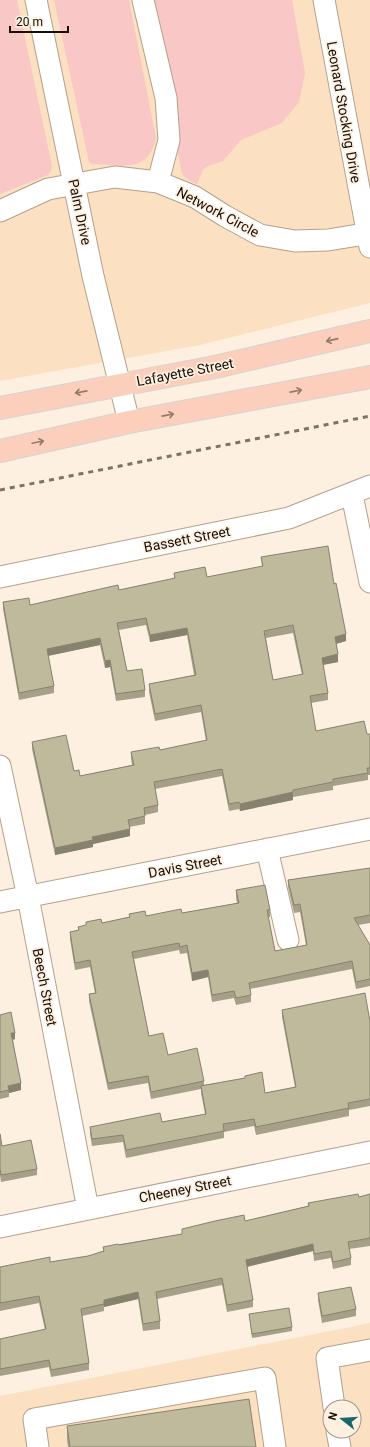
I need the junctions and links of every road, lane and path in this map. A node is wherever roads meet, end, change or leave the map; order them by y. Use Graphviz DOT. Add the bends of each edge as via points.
graph roads {
  1 [pos="36,0"];
  2 [pos="143,0"];
  3 [pos="324,0"];
  4 [pos="158,182"];
  5 [pos="74,183"];
  6 [pos="1,209"];
  7 [pos="369,238"];
  8 [pos="370,331"];
  9 [pos="370,377"];
  10 [pos="119,385"];
  11 [pos="0,408"];
  12 [pos="130,422"];
  13 [pos="0,451"];
  14 [pos="361,490"];
  15 [pos="0,577"];
  16 [pos="370,582"];
  17 [pos="0,766"];
  18 [pos="370,829"];
  19 [pos="268,849"];
  20 [pos="28,897"];
  21 [pos="0,902"];
  22 [pos="288,940"];
  23 [pos="370,1152"];
  24 [pos="88,1209"];
  25 [pos="0,1227"];
  26 [pos="370,1350"];
  27 [pos="333,1399"];
  28 [pos="38,1447"];
  29 [pos="275,1447"];
  1 -- 5 [label="street, Palm Drive"];
  2 -- 4 [label="street" via="166,98 169,140"];
  3 -- 7 [label="street, Leonard Stocking Drive"];
  4 -- 5 [label="street, Network Circle" via="115,177"];
  4 -- 7 [label="street, Network Circle" via="195,197 260,235 295,241"];
  5 -- 6 [label="street, Network Circle" via="48,188"];
  5 -- 10 [label="street, Palm Drive"];
  8 -- 10 [label="main road, Lafayette Street, one-way" via="215,367"];
  12 -- 9 [label="main road, one-way"];
  10 -- 11 [label="main road, Lafayette Street, one-way"];
  10 -- 12 [label="street, Palm Drive"];
  13 -- 12 [label="main road, one-way"];
  14 -- 15 [label="street, Bassett Street" via="289,518"];
  14 -- 16 [label="street"];
  17 -- 20 [label="street, Beech Street"];
  18 -- 19 [label="street, Davis Street"];
  19 -- 20 [label="street, Davis Street"];
  19 -- 22 [label="street"];
  20 -- 21 [label="street, Davis Street"];
  20 -- 24 [label="street, Beech Street"];
  23 -- 24 [label="street, Cheeney Street"];
  24 -- 25 [label="street, Cheeney Street"];
  26 -- 27 [label="street" via="327,1358"];
  28 -- 29 [label="street" via="34,1419 264,1378"];
}
